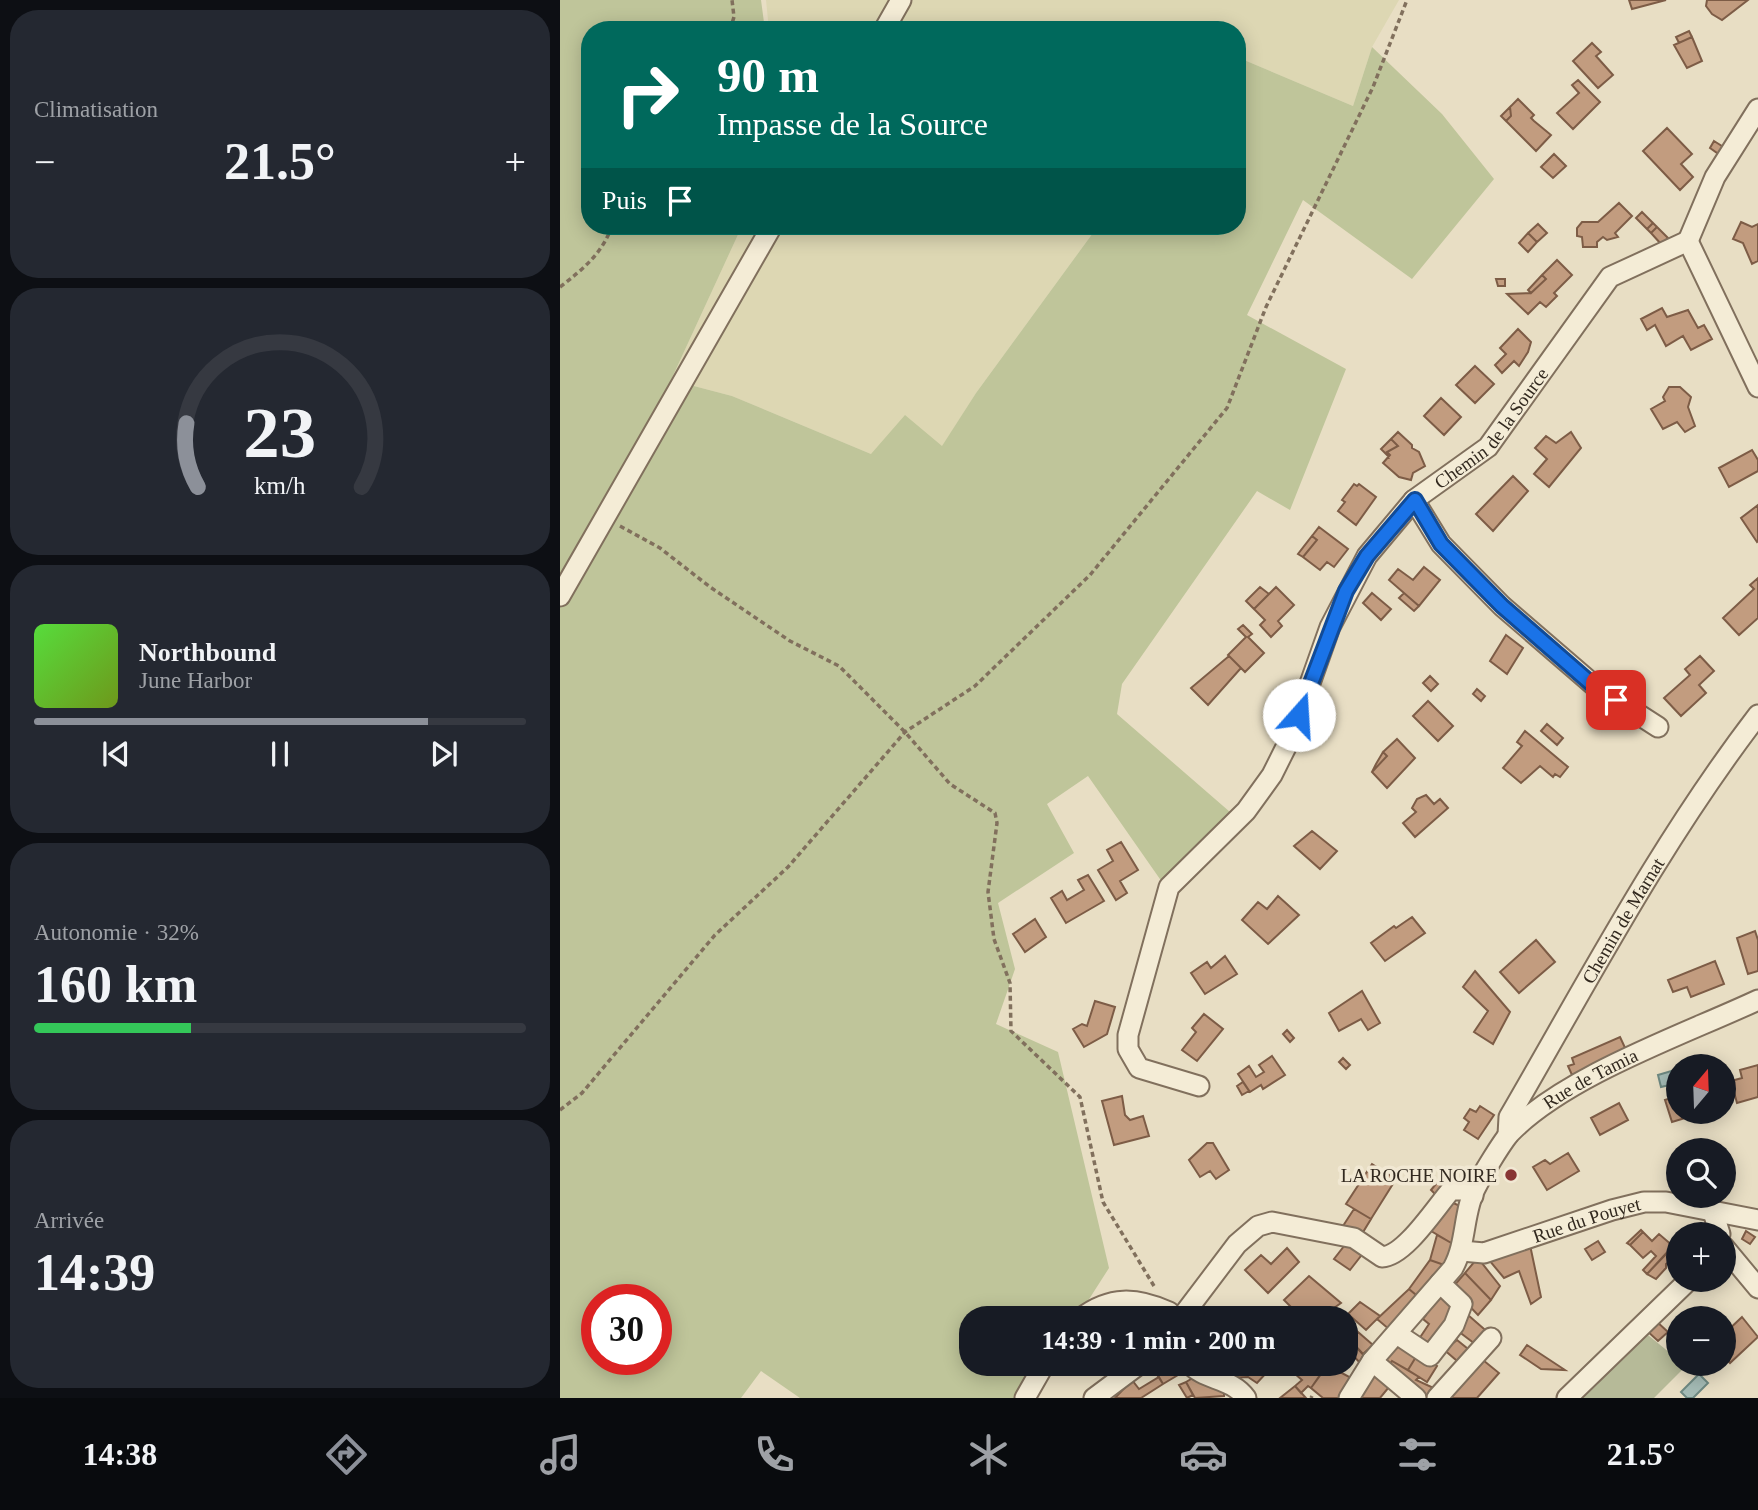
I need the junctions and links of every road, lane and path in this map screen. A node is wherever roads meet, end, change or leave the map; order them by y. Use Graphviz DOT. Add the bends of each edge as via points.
graph roads {
  1 [pos="733,0"];
  2 [pos="901,0"];
  3 [pos="1407,0"];
  4 [pos="733,21"];
  5 [pos="889,21"];
  6 [pos="1756,118"];
  7 [pos="609,235"];
  8 [pos="767,235"];
  9 [pos="1688,242"];
  10 [pos="560,287"];
  11 [pos="1758,387"];
  12 [pos="1415,500"];
  13 [pos="605,518"];
  14 [pos="560,596"];
  15 [pos="1758,715"];
  16 [pos="1658,727"];
  17 [pos="905,732"];
  18 [pos="1758,1000"];
  19 [pos="1199,1086"];
  20 [pos="560,1110"];
  21 [pos="1508,1135"];
  22 [pos="1473,1196"];
  23 [pos="1713,1212"];
  24 [pos="1758,1220"];
  25 [pos="1716,1222"];
  26 [pos="1462,1251"];
  27 [pos="1736,1262"];
  28 [pos="1440,1283"];
  29 [pos="1758,1289"];
  30 [pos="1677,1292"];
  31 [pos="1096,1306"];
  32 [pos="1155,1306"];
  33 [pos="1167,1306"];
  34 [pos="1182,1306"];
  35 [pos="1397,1334"];
  36 [pos="1491,1338"];
  37 [pos="1372,1361"];
  38 [pos="1038,1376"];
  39 [pos="1124,1376"];
  40 [pos="1212,1376"];
  41 [pos="1240,1397"];
  42 [pos="1025,1398"];
  43 [pos="1094,1398"];
  44 [pos="1349,1398"];
  45 [pos="1416,1398"];
  46 [pos="1437,1398"];
  47 [pos="1567,1398"];
  1 -- 4 [label="path"];
  2 -- 5 [label="street"];
  3 -- 17 [label="path" via="1373,87 1266,307 1227,408 1090,575 975,686"];
  6 -- 9 [label="street" via="1714,177"];
  7 -- 10 [label="path" via="587,266"];
  8 -- 13 [label="street"];
  9 -- 11 [label="street"];
  9 -- 12 [label="street, Chemin de la Source" via="1610,277 1488,447"];
  12 -- 16 [label="street" via="1441,544 1502,606 1595,687"];
  12 -- 19 [label="street, Chemin de la Source" via="1367,556 1346,591 1292,737 1272,775 1246,811 1169,887 1128,1049 1139,1068"];
  13 -- 14 [label="street"];
  13 -- 17 [label="path" via="660,548 790,641 839,666"];
  15 -- 21 [label="street, Chemin de Marnat" via="1678,831 1613,938 1509,1117"];
  17 -- 20 [label="path" via="788,867 715,935 582,1093"];
  17 -- 33 [label="path" via="950,784 995,813 988,892 993,939 1010,983 1011,1031 1080,1097 1103,1202"];
  18 -- 21 [label="street, Rue de Tamia" via="1585,1080 1542,1104"];
  21 -- 22 [label="street"];
  22 -- 26 [label="street"];
  22 -- 34 [label="street" via="1468,1189 1451,1190 1402,1248 1387,1257 1354,1238 1272,1222 1258,1226"];
  23 -- 24 [label="street, Rue du Pouyet"];
  23 -- 25 [label="street"];
  23 -- 26 [label="street, Rue du Pouyet" via="1644,1202 1484,1253"];
  26 -- 28 [label="street"];
  27 -- 29 [label="street"];
  28 -- 35 [label="street"];
  28 -- 35 [label="street" via="1462,1304 1454,1325 1430,1356"];
  30 -- 47 [label="street"];
  31 -- 32 [label="street" via="1132,1301"];
  35 -- 37 [label="street"];
  36 -- 46 [label="street"];
  37 -- 44 [label="street"];
  37 -- 45 [label="street"];
  38 -- 42 [label="street"];
  39 -- 43 [label="street"];
  40 -- 41 [label="street" via="1228,1381"];
}
